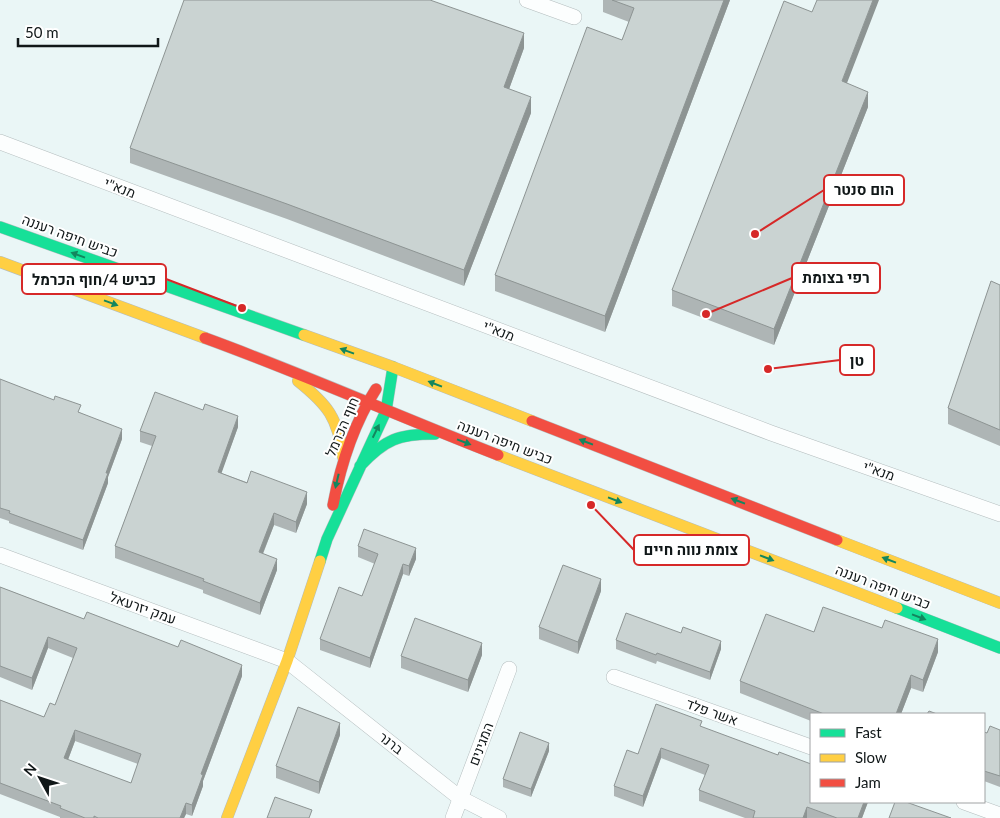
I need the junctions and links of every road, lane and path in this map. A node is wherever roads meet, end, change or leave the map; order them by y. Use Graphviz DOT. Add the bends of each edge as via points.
graph roads {
  1 [pos="527,0"];
  2 [pos="574,17"];
  3 [pos="0,142"];
  4 [pos="0,227"];
  5 [pos="0,262"];
  6 [pos="276,364"];
  7 [pos="393,368"];
  8 [pos="367,403"];
  9 [pos="386,411"];
  10 [pos="442,434"];
  11 [pos="343,457"];
  12 [pos="360,466"];
  13 [pos="1000,514"];
  14 [pos="327,539"];
  15 [pos="0,555"];
  16 [pos="1000,603"];
  17 [pos="1000,648"];
  18 [pos="287,662"];
  19 [pos="509,669"];
  20 [pos="614,677"];
  21 [pos="810,747"];
  22 [pos="460,798"];
  23 [pos="967,803"];
  24 [pos="1000,815"];
  25 [pos="227,818"];
  26 [pos="453,818"];
  27 [pos="499,818"];
  1 -- 2 [label="street"];
  3 -- 13 [label="street, מנא\"י" via="771,434"];
  7 -- 4 [label="main road, כביש חיפה רעננה, one-way"];
  5 -- 6 [label="main road, כביש חיפה רעננה, one-way"];
  6 -- 8 [label="main road, כביש חיפה רעננה"];
  6 -- 11 [label="main road" via="318,396 333,416 341,434"];
  7 -- 8 [label="main road, חוף הכרמל"];
  7 -- 9 [label="main road, חוף הכרמל"];
  16 -- 7 [label="main road, כביש חיפה רעננה, one-way"];
  8 -- 9 [label="main road, כביש חיפה רעננה"];
  8 -- 11 [label="main road, חוף הכרמל"];
  9 -- 10 [label="main road, כביש חיפה רעננה"];
  12 -- 9 [label="main road, חוף הכרמל, one-way"];
  10 -- 12 [label="main road" via="409,433 388,439"];
  10 -- 17 [label="main road, כביש חיפה רעננה, one-way"];
  11 -- 14 [label="main road, חוף הכרמל, one-way"];
  12 -- 14 [label="main road, חוף הכרמל"];
  14 -- 18 [label="main road, חוף הכרמל"];
  15 -- 18 [label="street, עמק יזרעאל"];
  18 -- 22 [label="street, ברנר"];
  18 -- 25 [label="main road, חוף הכרמל"];
  19 -- 22 [label="street, המגינים"];
  20 -- 21 [label="street, אשר פלד"];
  22 -- 26 [label="street, המגינים"];
  22 -- 27 [label="street, ברנר"];
  23 -- 24 [label="street"];
}
